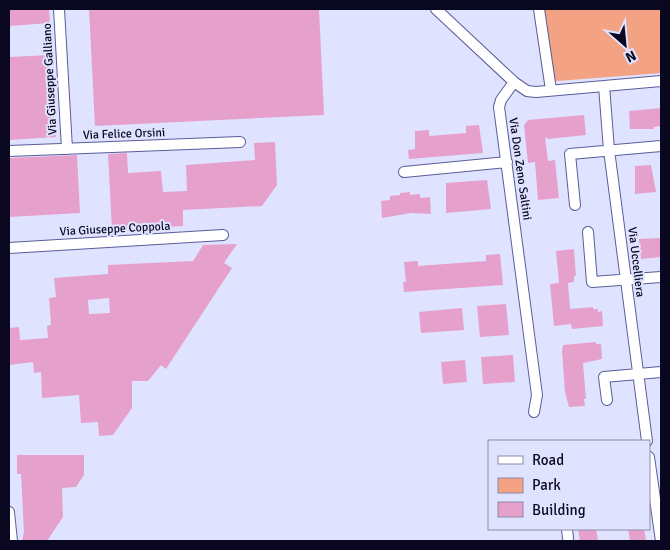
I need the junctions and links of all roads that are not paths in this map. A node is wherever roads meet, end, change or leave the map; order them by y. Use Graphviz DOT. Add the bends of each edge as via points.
graph roads {
  1 [pos="59,9"];
  2 [pos="436,9"];
  3 [pos="539,9"];
  4 [pos="661,81"];
  5 [pos="514,82"];
  6 [pos="604,86"];
  7 [pos="551,90"];
  8 [pos="240,142"];
  9 [pos="661,146"];
  10 [pos="67,149"];
  11 [pos="609,150"];
  12 [pos="9,151"];
  13 [pos="507,162"];
  14 [pos="404,172"];
  15 [pos="575,205"];
  16 [pos="588,232"];
  17 [pos="223,235"];
  18 [pos="9,248"];
  19 [pos="661,276"];
  20 [pos="626,280"];
  21 [pos="661,372"];
  22 [pos="638,374"];
  23 [pos="607,400"];
  24 [pos="534,412"];
  25 [pos="647,440"];
  26 [pos="650,476"];
  27 [pos="651,496"];
  28 [pos="9,512"];
  29 [pos="12,541"];
  30 [pos="660,541"];
  1 -- 10 [label="street, Via Giuseppe Galliano"];
  2 -- 5 [label="street"];
  3 -- 7 [label="street"];
  4 -- 6 [label="street"];
  5 -- 7 [label="street" via="528,91"];
  5 -- 13 [label="street, Via Don Zeno Saltini" via="499,107"];
  6 -- 7 [label="street"];
  6 -- 11 [label="street, Via Uccelliera"];
  8 -- 10 [label="street, Via Felice Orsini"];
  9 -- 11 [label="street"];
  10 -- 12 [label="street, Via Felice Orsini"];
  11 -- 15 [label="street" via="570,154"];
  11 -- 20 [label="street, Via Uccelliera"];
  13 -- 14 [label="street"];
  13 -- 24 [label="street, Via Don Zeno Saltini" via="537,395"];
  16 -- 20 [label="street" via="592,282"];
  17 -- 18 [label="street, Via Giuseppe Coppola"];
  19 -- 20 [label="street"];
  20 -- 22 [label="street, Via Uccelliera"];
  21 -- 22 [label="street"];
  22 -- 23 [label="street" via="604,377"];
  22 -- 25 [label="street, Via Uccelliera"];
  26 -- 27 [label="street"];
  27 -- 30 [label="street"];
  28 -- 29 [label="street"];
}
